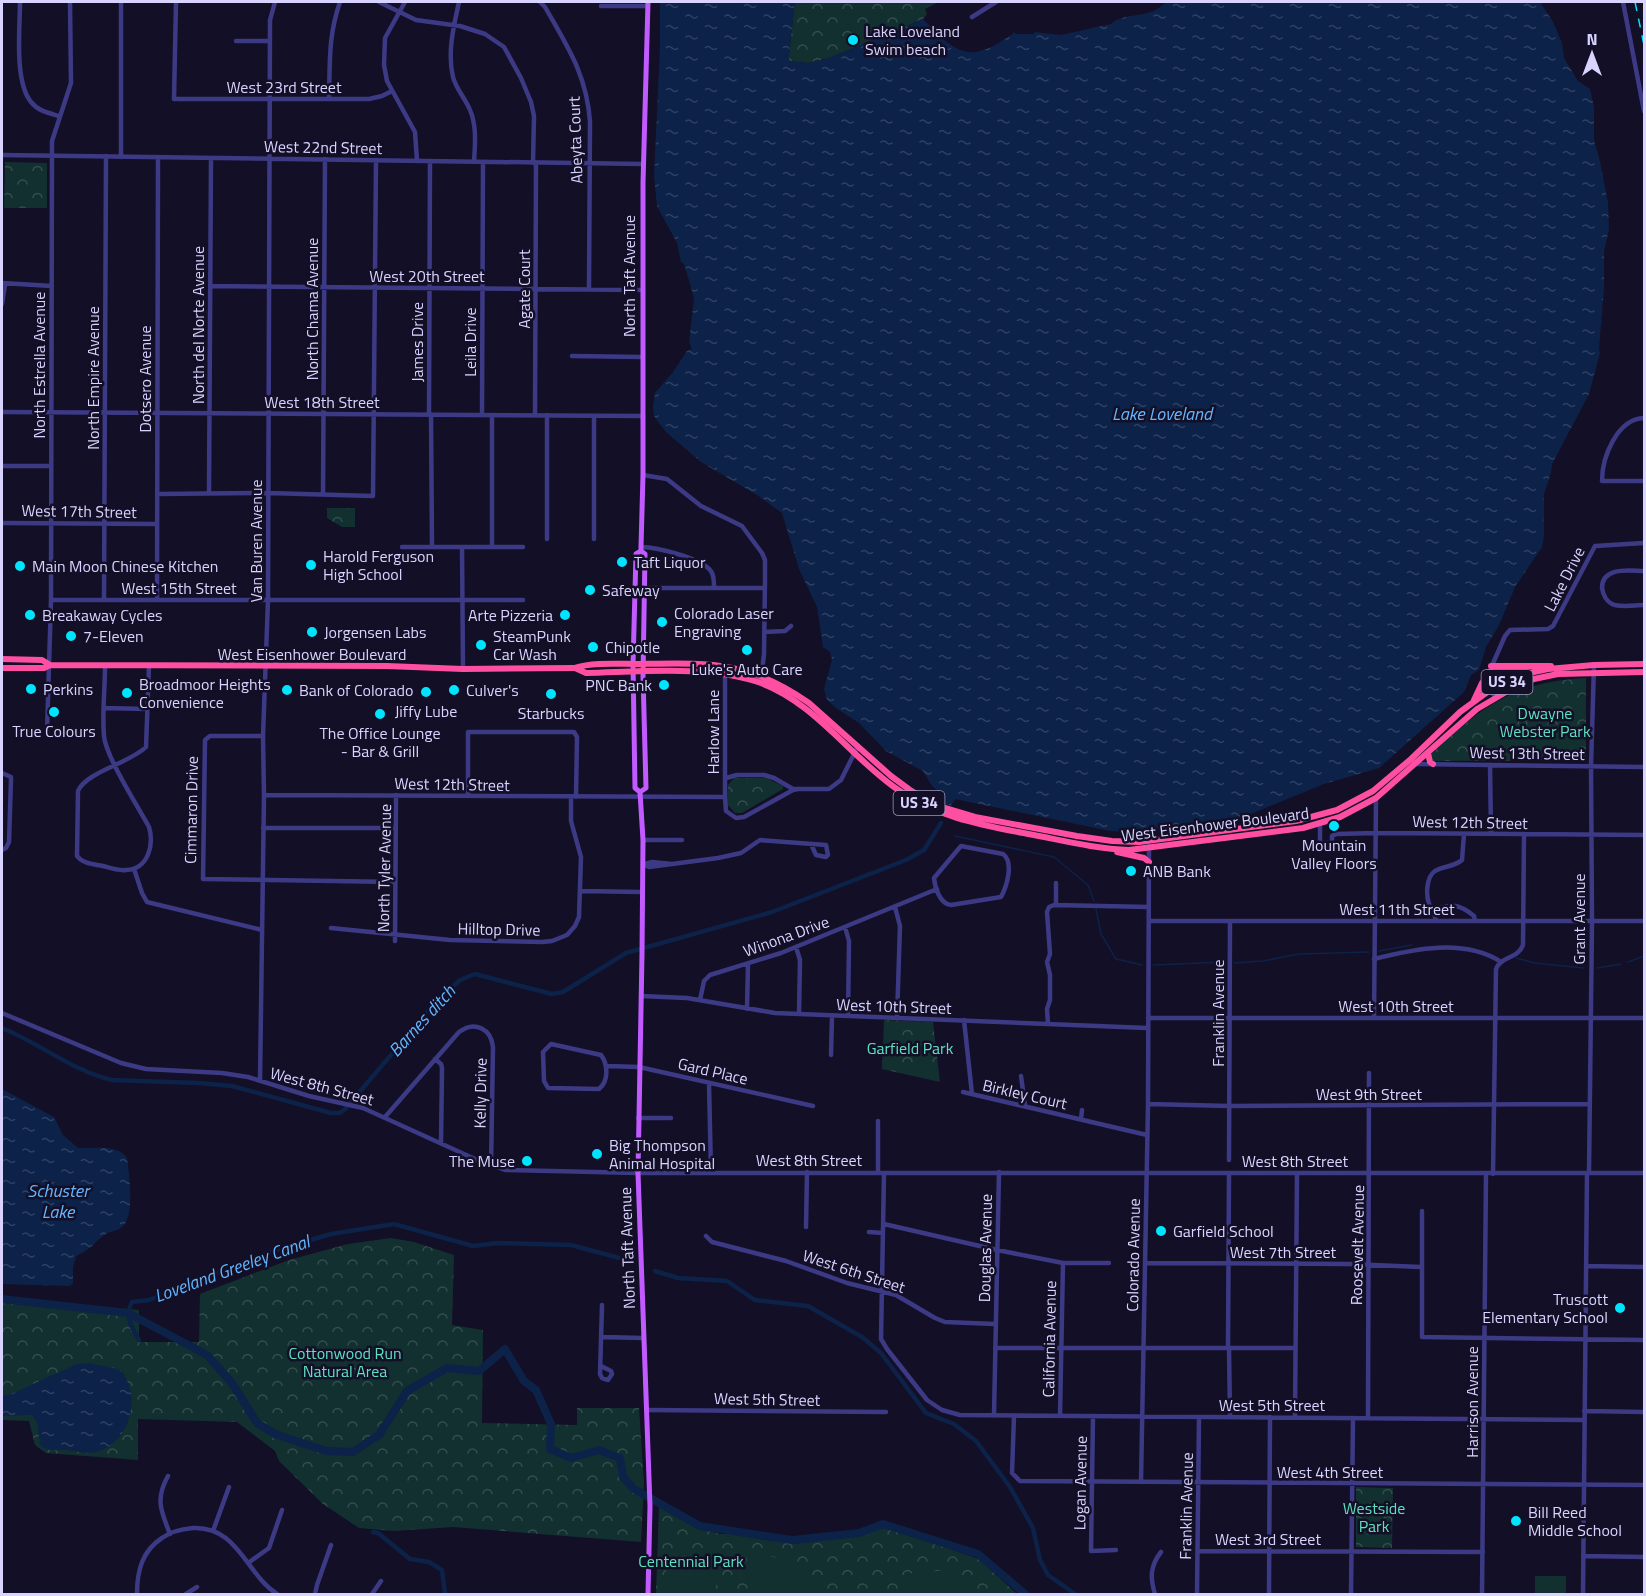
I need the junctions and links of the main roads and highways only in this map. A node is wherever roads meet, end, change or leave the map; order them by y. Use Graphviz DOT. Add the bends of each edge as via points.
graph roads {
  1 [pos="648,4"];
  2 [pos="641,549"];
  3 [pos="2,659"];
  4 [pos="633,664"];
  5 [pos="644,664"];
  6 [pos="1644,664"];
  7 [pos="50,665"];
  8 [pos="1491,666"];
  9 [pos="1560,667"];
  10 [pos="2,668"];
  11 [pos="574,668"];
  12 [pos="644,672"];
  13 [pos="1644,672"];
  14 [pos="634,673"];
  15 [pos="762,679"];
  16 [pos="1486,680"];
  17 [pos="1474,700"];
  18 [pos="856,748"];
  19 [pos="1428,753"];
  20 [pos="1413,761"];
  21 [pos="1433,764"];
  22 [pos="640,795"];
  23 [pos="1328,813"];
  24 [pos="1320,824"];
  25 [pos="1149,845"];
  26 [pos="1114,850"];
  27 [pos="1149,862"];
  28 [pos="648,1594"];
  1 -- 2 [label="main road, North Taft Avenue"];
  2 -- 4 [label="main road, North Taft Avenue" via="636,554"];
  2 -- 5 [label="main road, North Taft Avenue" via="645,555"];
  3 -- 7 [label="highway, West Eisenhower Boulevard / US 34" via="42,660"];
  4 -- 5 [label="highway, West Eisenhower Boulevard / US 34"];
  4 -- 11 [label="highway, West Eisenhower Boulevard / US 34"];
  4 -- 14 [label="main road, North Taft Avenue"];
  5 -- 12 [label="main road, North Taft Avenue"];
  5 -- 15 [label="highway, West Eisenhower Boulevard / US 34" via="725,666"];
  6 -- 9 [label="highway, West Eisenhower Boulevard / US 34"];
  7 -- 10 [label="highway, West Eisenhower Boulevard / US 34"];
  7 -- 11 [label="highway, West Eisenhower Boulevard / US 34"];
  8 -- 9 [label="highway"];
  9 -- 17 [label="highway, West Eisenhower Boulevard / US 34" via="1529,674"];
  11 -- 14 [label="highway, West Eisenhower Boulevard / US 34" via="585,673"];
  12 -- 14 [label="highway, West Eisenhower Boulevard / US 34"];
  12 -- 15 [label="highway, West Eisenhower Boulevard / US 34"];
  12 -- 22 [label="main road, North Taft Avenue" via="646,788"];
  13 -- 19 [label="highway, West Eisenhower Boulevard / US 34" via="1557,674 1534,679 1495,697 1469,715"];
  14 -- 22 [label="main road, North Taft Avenue" via="635,788"];
  15 -- 18 [label="highway, West Eisenhower Boulevard / US 34" via="809,703"];
  16 -- 17 [label="highway"];
  17 -- 20 [label="highway, West Eisenhower Boulevard / US 34"];
  18 -- 25 [label="highway, West Eisenhower Boulevard / US 34" via="910,790 938,806 1077,836"];
  18 -- 26 [label="highway, West Eisenhower Boulevard / US 34" via="893,787 938,813"];
  19 -- 20 [label="highway, West Eisenhower Boulevard / US 34"];
  19 -- 21 [label="highway"];
  20 -- 23 [label="highway, West Eisenhower Boulevard / US 34" via="1364,796"];
  20 -- 24 [label="highway, West Eisenhower Boulevard / US 34" via="1376,798"];
  22 -- 28 [label="main road, North Taft Avenue" via="644,864 638,1173 650,1479"];
  23 -- 24 [label="highway"];
  23 -- 25 [label="highway, West Eisenhower Boulevard / US 34"];
  24 -- 25 [label="highway, West Eisenhower Boulevard / US 34"];
  25 -- 26 [label="highway, West Eisenhower Boulevard / US 34"];
  26 -- 27 [label="highway"];
}
